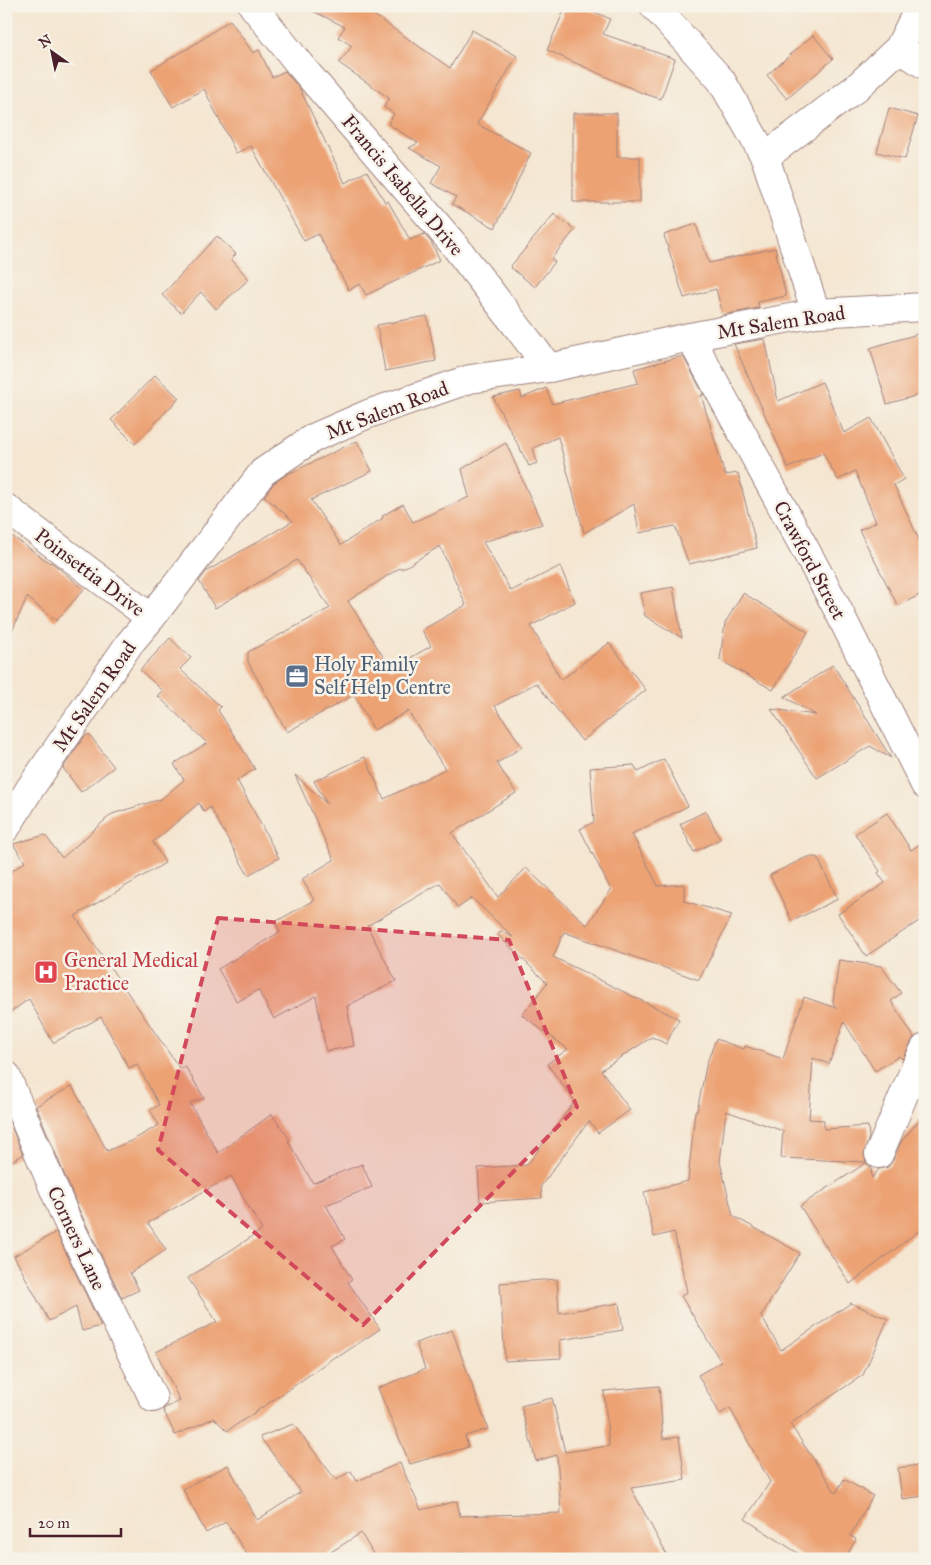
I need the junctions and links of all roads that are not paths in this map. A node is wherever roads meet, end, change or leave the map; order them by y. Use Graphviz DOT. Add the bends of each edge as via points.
graph roads {
  1 [pos="253,6"];
  2 [pos="654,6"];
  3 [pos="920,6"];
  4 [pos="899,48"];
  5 [pos="925,65"];
  6 [pos="764,157"];
  7 [pos="925,307"];
  8 [pos="816,313"];
  9 [pos="690,337"];
  10 [pos="549,368"];
  11 [pos="6,508"];
  12 [pos="151,618"];
  13 [pos="925,785"];
  14 [pos="6,828"];
  15 [pos="925,1048"];
  16 [pos="6,1075"];
  17 [pos="879,1154"];
  18 [pos="153,1398"];
  1 -- 10 [label="street, Francis Isabella Drive" via="455,246"];
  2 -- 6 [label="street" via="721,80"];
  3 -- 4 [label="street"];
  4 -- 5 [label="street"];
  4 -- 6 [label="street" via="856,88"];
  6 -- 8 [label="street"];
  7 -- 8 [label="street, Mt Salem Road"];
  8 -- 9 [label="street, Mt Salem Road"];
  9 -- 10 [label="street, Mt Salem Road"];
  9 -- 13 [label="street, Crawford Street" via="837,608"];
  10 -- 12 [label="street, Mt Salem Road" via="470,379 368,414 313,438 263,472"];
  11 -- 12 [label="street, Poinsettia Drive"];
  12 -- 14 [label="street, Mt Salem Road" via="123,652"];
  15 -- 17 [label="street"];
  16 -- 18 [label="street, Corners Lane" via="66,1218"];
}
